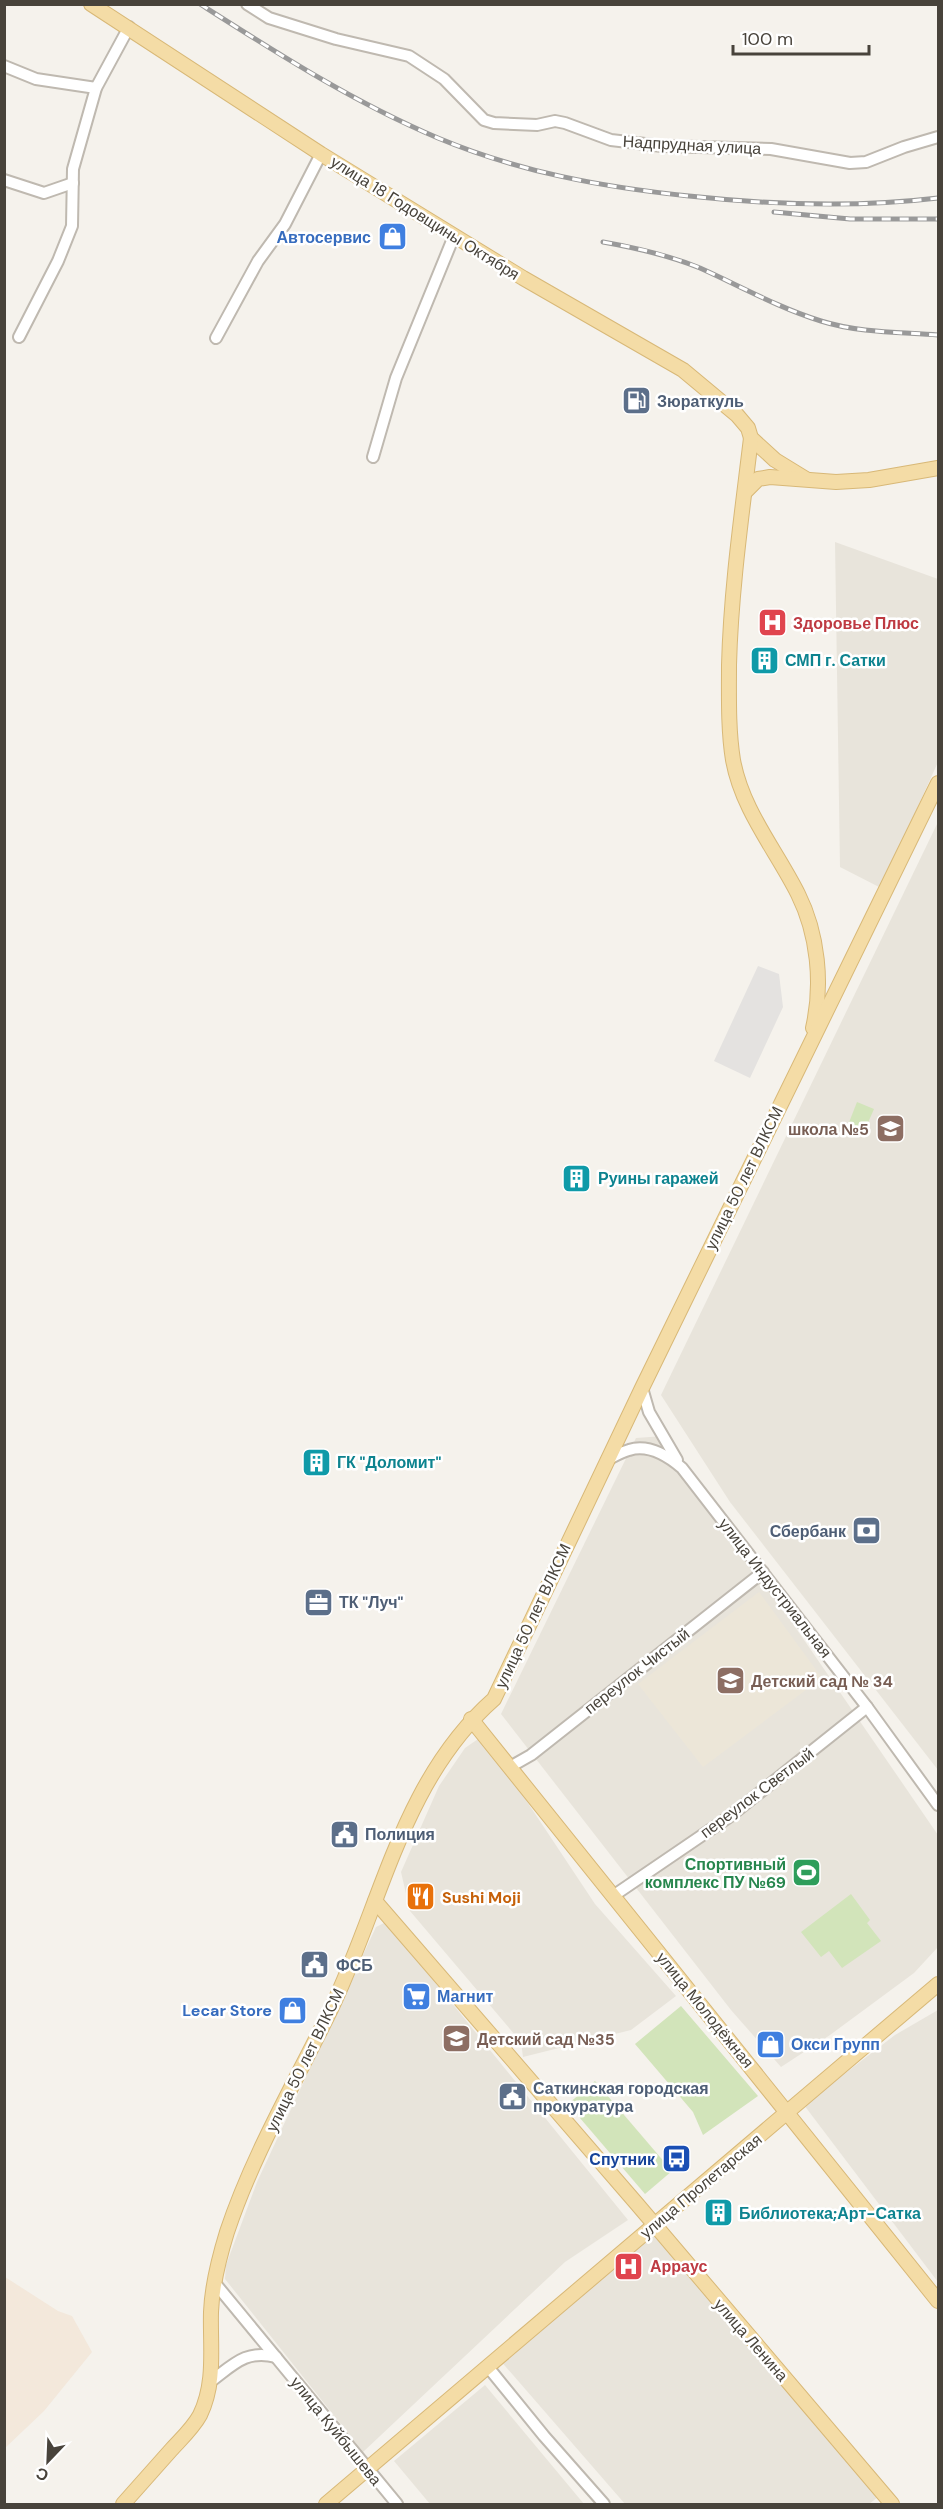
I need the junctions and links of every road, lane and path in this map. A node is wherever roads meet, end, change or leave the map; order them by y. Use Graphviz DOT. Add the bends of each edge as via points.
graph roads {
  1 [pos="91,4"];
  2 [pos="247,4"];
  3 [pos="129,27"];
  4 [pos="4,66"];
  5 [pos="96,88"];
  6 [pos="939,137"];
  7 [pos="321,154"];
  8 [pos="4,180"];
  9 [pos="73,183"];
  10 [pos="454,236"];
  11 [pos="19,337"];
  12 [pos="216,338"];
  13 [pos="752,438"];
  14 [pos="373,457"];
  15 [pos="939,468"];
  16 [pos="806,479"];
  17 [pos="745,492"];
  18 [pos="939,783"];
  19 [pos="809,1042"];
  20 [pos="642,1388"];
  21 [pos="606,1461"];
  22 [pos="682,1468"];
  23 [pos="763,1572"];
  24 [pos="867,1707"];
  25 [pos="471,1719"];
  26 [pos="510,1767"];
  27 [pos="939,1805"];
  28 [pos="613,1896"];
  29 [pos="375,1901"];
  30 [pos="939,1984"];
  31 [pos="787,2113"];
  32 [pos="654,2226"];
  33 [pos="214,2282"];
  34 [pos="939,2301"];
  35 [pos="276,2357"];
  36 [pos="488,2367"];
  37 [pos="210,2382"];
  38 [pos="368,2469"];
  39 [pos="885,2502"];
  40 [pos="123,2505"];
  41 [pos="326,2505"];
  42 [pos="397,2505"];
  43 [pos="604,2505"];
  1 -- 3 [label="main road, улица 18 Годовщины Октября"];
  2 -- 6 [label="street, Надпрудная улица" via="268,18 409,56 444,79 484,120 494,123 566,123 611,140 662,146 771,149 850,163 866,162"];
  3 -- 5 [label="street"];
  3 -- 7 [label="main road, улица 18 Годовщины Октября"];
  4 -- 5 [label="street" via="36,79"];
  5 -- 9 [label="street" via="73,170"];
  7 -- 10 [label="main road, улица 18 Годовщины Октября"];
  7 -- 12 [label="street" via="285,224 258,261"];
  8 -- 9 [label="street" via="44,193"];
  9 -- 11 [label="street" via="72,226"];
  10 -- 13 [label="main road, улица 18 Годовщины Октября" via="683,370 737,415"];
  10 -- 14 [label="street" via="396,378"];
  13 -- 16 [label="main road, улица 18 Годовщины Октября" via="775,460"];
  13 -- 17 [label="main road"];
  15 -- 16 [label="main road" via="869,480"];
  16 -- 17 [label="main road" via="758,479"];
  17 -- 19 [label="main road" via="730,638 730,739 743,794 798,894 812,929 817,981"];
  18 -- 19 [label="main road, улица 50 лет ВЛКСМ"];
  19 -- 20 [label="main road, улица 50 лет ВЛКСМ"];
  20 -- 21 [label="main road, улица 50 лет ВЛКСМ"];
  20 -- 22 [label="street" via="649,1412"];
  21 -- 22 [label="street, улица Индустриальная" via="629,1450 653,1451 668,1456"];
  21 -- 25 [label="main road, улица 50 лет ВЛКСМ" via="494,1699"];
  22 -- 23 [label="street, улица Индустриальная"];
  23 -- 24 [label="street, улица Индустриальная"];
  23 -- 26 [label="street, переулок Чистый" via="531,1755"];
  24 -- 27 [label="street, улица Индустриальная"];
  24 -- 28 [label="street, переулок Светлый" via="729,1817"];
  25 -- 26 [label="main road, улица Молодёжная"];
  25 -- 29 [label="main road, улица 50 лет ВЛКСМ" via="418,1797"];
  26 -- 28 [label="main road, улица Молодёжная"];
  28 -- 31 [label="main road, улица Молодёжная"];
  29 -- 32 [label="main road, улица Ленина"];
  29 -- 33 [label="main road, улица 50 лет ВЛКСМ" via="331,2009 245,2185 224,2240"];
  30 -- 31 [label="main road, улица Пролетарская"];
  31 -- 32 [label="main road, улица Пролетарская"];
  31 -- 34 [label="main road, улица Молодёжная"];
  32 -- 36 [label="main road, улица Пролетарская"];
  32 -- 39 [label="main road, улица Ленина"];
  33 -- 35 [label="street, улица Куйбышева"];
  33 -- 37 [label="main road, улица 50 лет ВЛКСМ"];
  35 -- 37 [label="street" via="260,2353 240,2360"];
  35 -- 38 [label="street, улица Куйбышева"];
  36 -- 38 [label="main road, улица Пролетарская"];
  36 -- 43 [label="street"];
  37 -- 40 [label="main road, улица 50 лет ВЛКСМ" via="193,2426"];
  38 -- 41 [label="main road, улица Пролетарская"];
  38 -- 42 [label="street, улица Куйбышева"];
}
